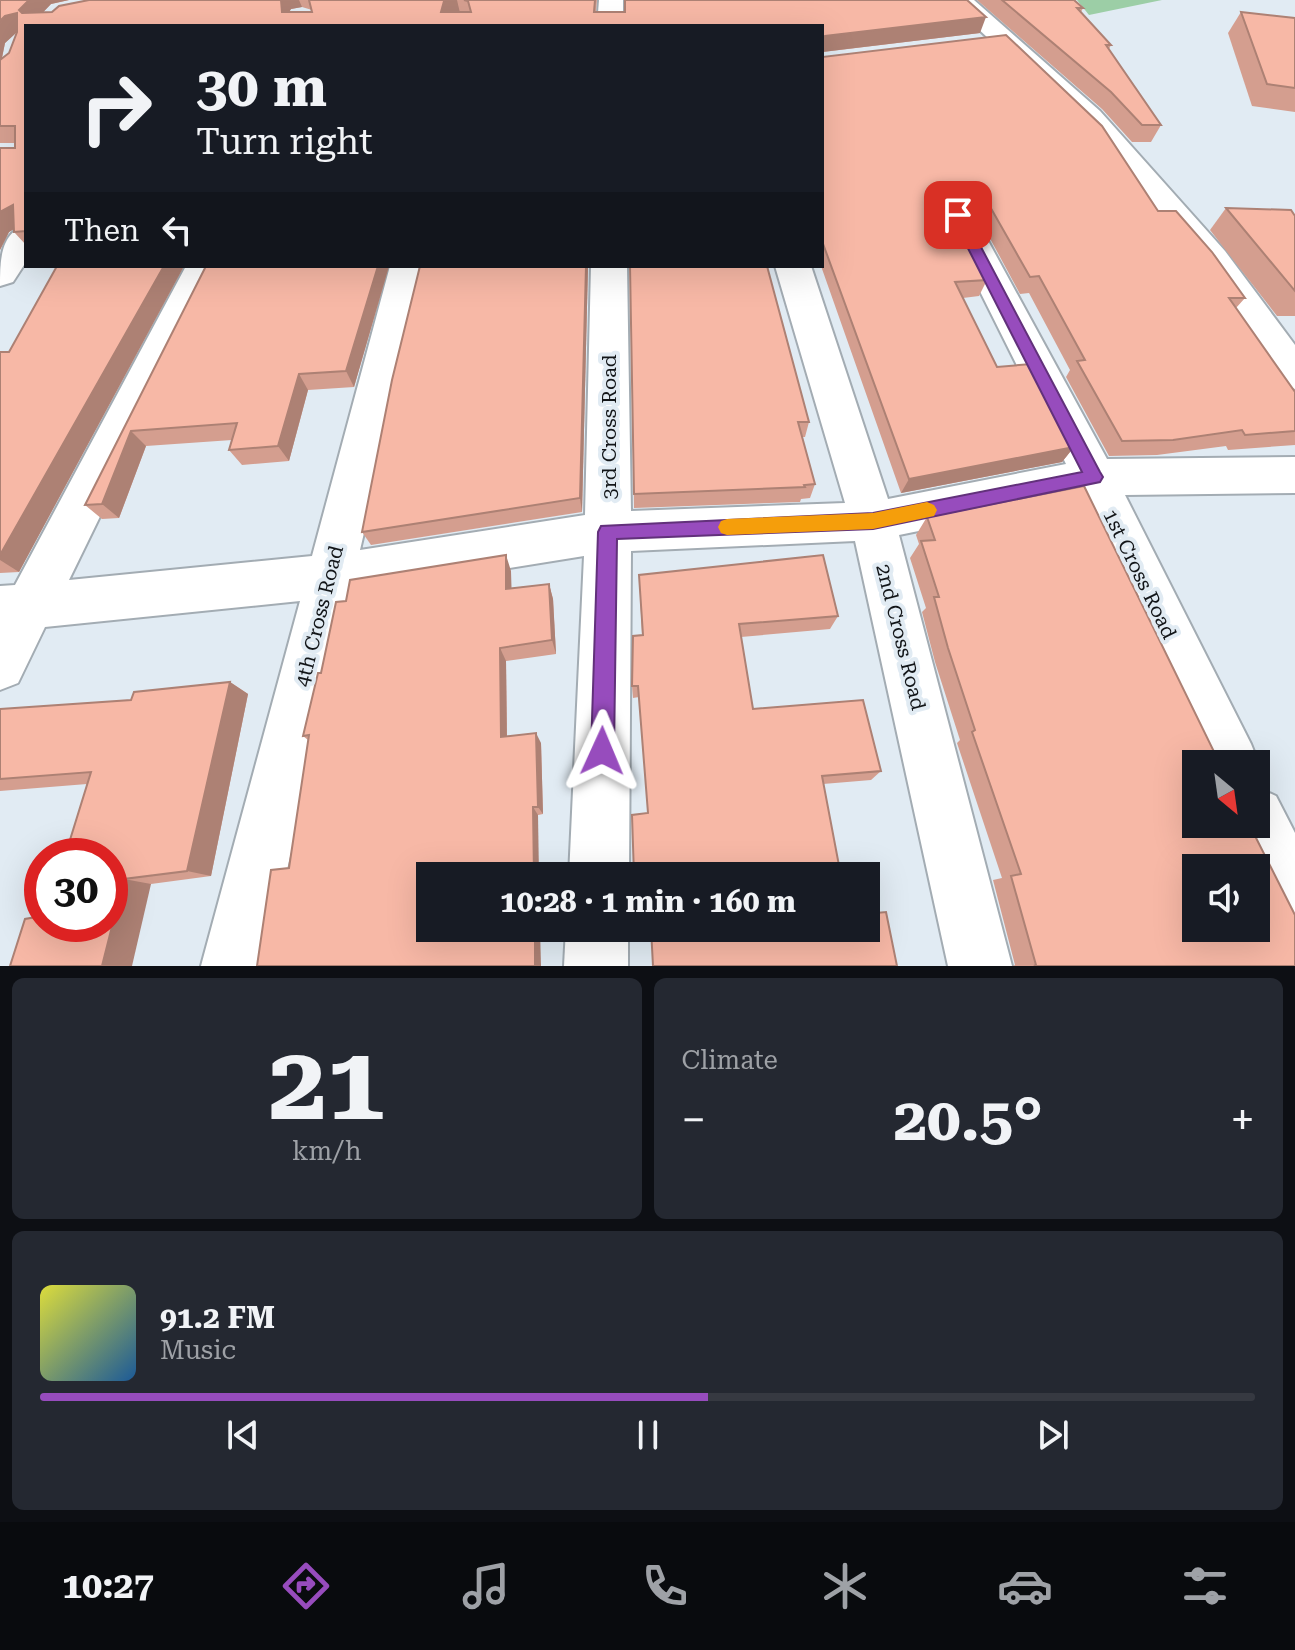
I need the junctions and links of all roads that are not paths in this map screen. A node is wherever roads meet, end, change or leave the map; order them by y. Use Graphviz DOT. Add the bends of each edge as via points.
graph roads {
  1 [pos="611,0"];
  2 [pos="959,0"];
  3 [pos="610,24"];
  4 [pos="958,215"];
  5 [pos="24,239"];
  6 [pos="203,268"];
  7 [pos="407,268"];
  8 [pos="609,268"];
  9 [pos="794,268"];
  10 [pos="0,274"];
  11 [pos="1295,374"];
  12 [pos="1295,475"];
  13 [pos="1094,477"];
  14 [pos="873,521"];
  15 [pos="608,532"];
  16 [pos="329,576"];
  17 [pos="15,607"];
  18 [pos="0,665"];
  19 [pos="1224,750"];
  20 [pos="1266,838"];
  21 [pos="599,862"];
  22 [pos="1295,898"];
  23 [pos="597,942"];
  24 [pos="233,966"];
  25 [pos="596,966"];
  26 [pos="980,966"];
  1 -- 3 [label="street"];
  2 -- 11 [label="street" via="992,42 1090,117 1213,259"];
  4 -- 13 [label="street, 1st Cross Road"];
  5 -- 10 [label="street"];
  6 -- 17 [label="street"];
  7 -- 16 [label="street, 4th Cross Road"];
  8 -- 15 [label="street, 3rd Cross Road"];
  9 -- 14 [label="street, 2nd Cross Road"];
  12 -- 13 [label="street"];
  13 -- 14 [label="street"];
  13 -- 19 [label="street, 1st Cross Road"];
  14 -- 15 [label="street"];
  14 -- 26 [label="street, 2nd Cross Road"];
  15 -- 16 [label="street"];
  15 -- 21 [label="street, 3rd Cross Road"];
  16 -- 17 [label="street"];
  16 -- 24 [label="street, 4th Cross Road"];
  17 -- 18 [label="street"];
  20 -- 22 [label="street"];
  23 -- 25 [label="street"];
}
